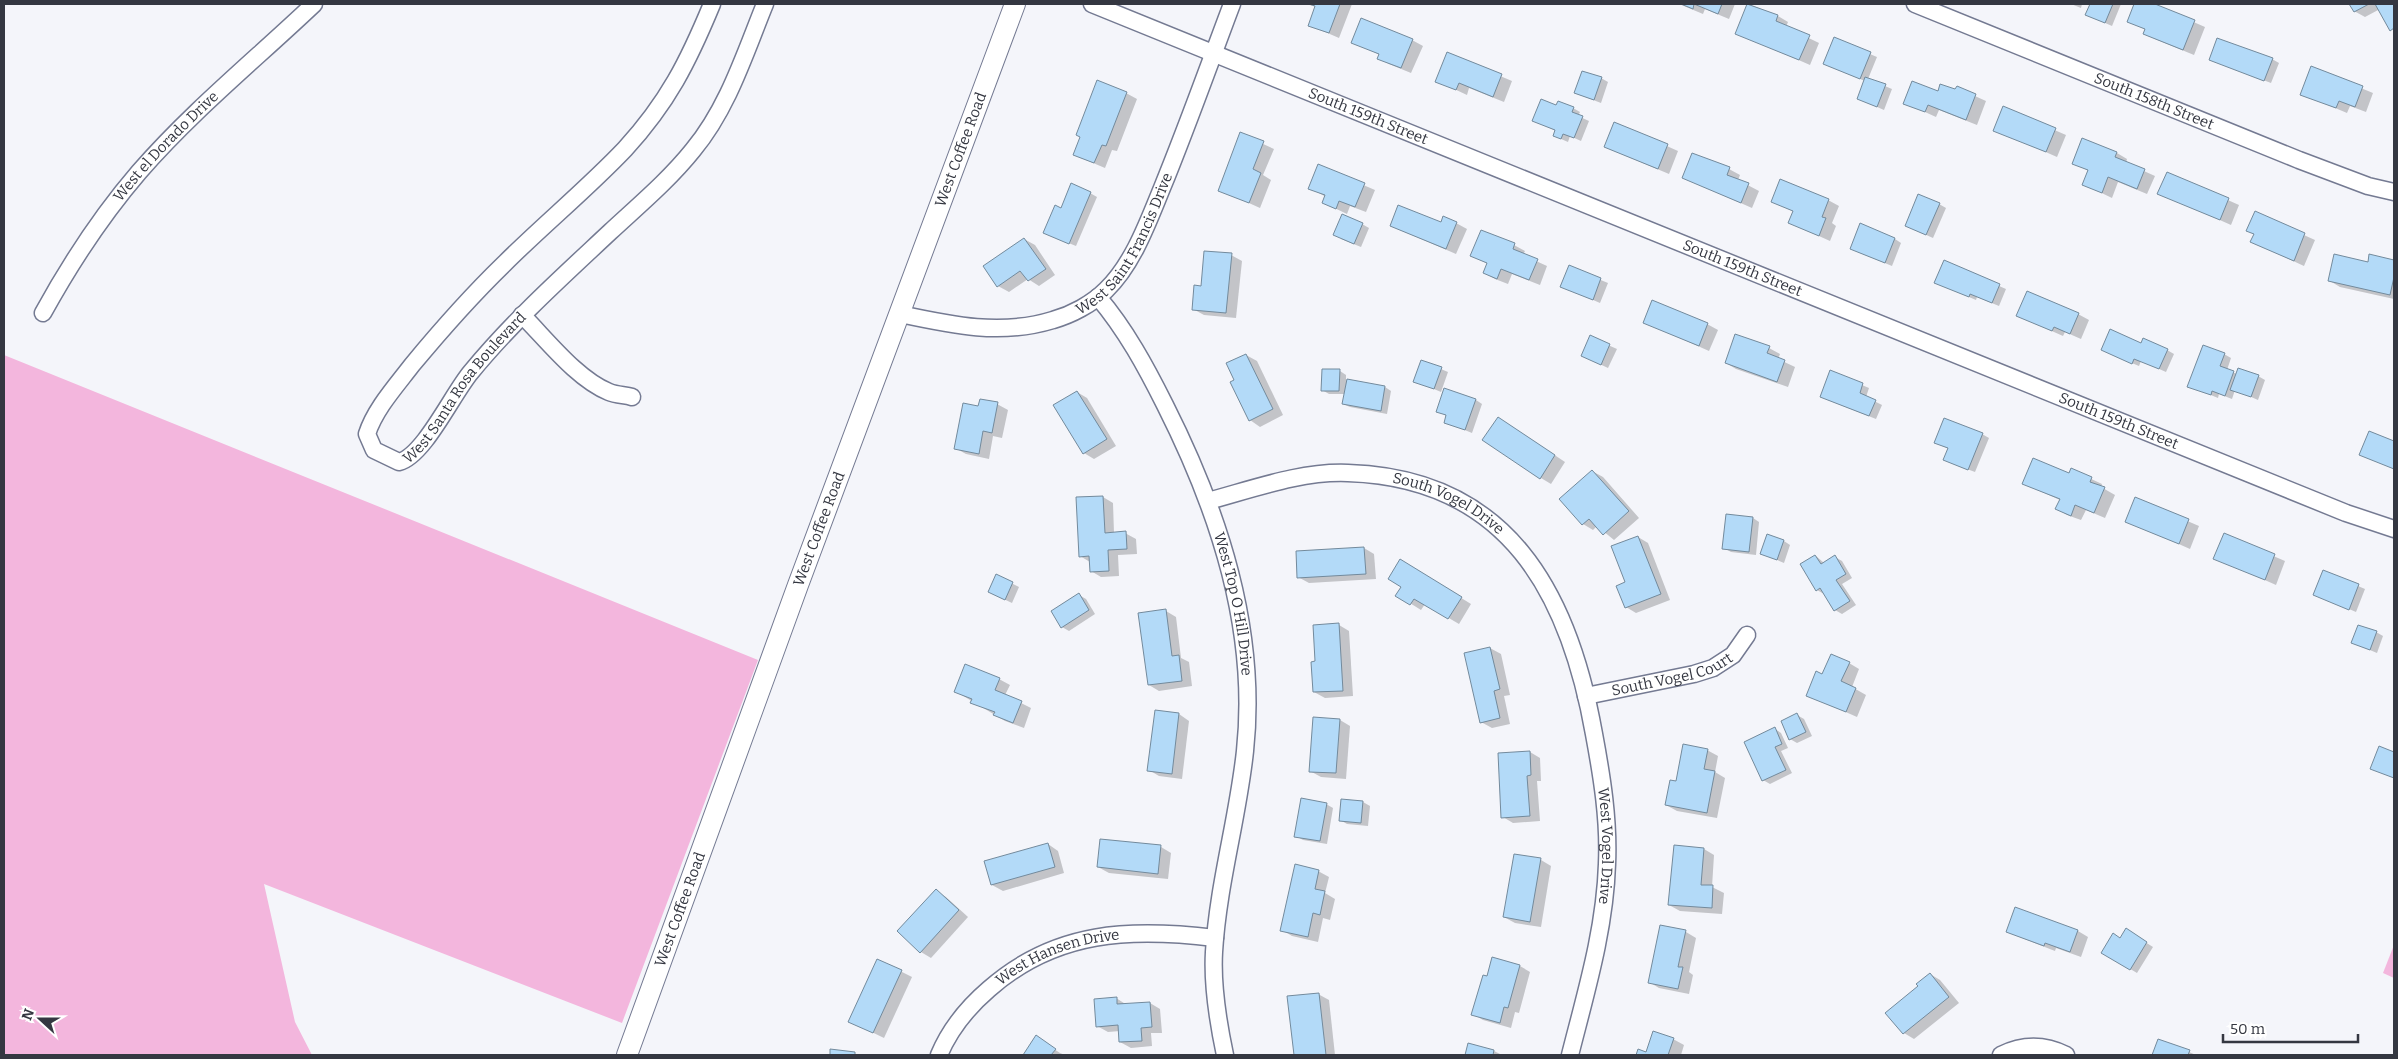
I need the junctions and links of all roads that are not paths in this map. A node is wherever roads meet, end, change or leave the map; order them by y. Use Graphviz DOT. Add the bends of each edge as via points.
graph roads {
  1 [pos="314,4"];
  2 [pos="712,4"];
  3 [pos="765,4"];
  4 [pos="1015,4"];
  5 [pos="1092,4"];
  6 [pos="1232,4"];
  7 [pos="1915,4"];
  8 [pos="1214,54"];
  9 [pos="2394,192"];
  10 [pos="1098,297"];
  11 [pos="43,313"];
  12 [pos="900,314"];
  13 [pos="522,315"];
  14 [pos="632,397"];
  15 [pos="1208,501"];
  16 [pos="2394,529"];
  17 [pos="1747,635"];
  18 [pos="1586,696"];
  19 [pos="1215,938"];
  20 [pos="627,1055"];
  21 [pos="939,1055"];
  22 [pos="1225,1055"];
  23 [pos="1570,1055"];
  24 [pos="2001,1055"];
  25 [pos="2066,1055"];
  1 -- 11 [label="street, West el Dorado Drive" via="139,173 85,243"];
  2 -- 13 [label="street, West Santa Rosa Boulevard" via="690,56 653,116 624,149 461,308 392,391 366,434 374,450 399,462 415,454 466,377"];
  3 -- 13 [label="street, West Santa Rosa Boulevard" via="736,78 694,149"];
  4 -- 12 [label="street, West Coffee Road"];
  5 -- 8 [label="street, South 159th Street"];
  6 -- 8 [label="street, West Saint Francis Drive"];
  7 -- 9 [label="street, South 158th Street" via="2299,160 2368,186"];
  8 -- 10 [label="street, West Saint Francis Drive" via="1149,218 1127,263"];
  8 -- 16 [label="street, South 159th Street" via="2337,509"];
  10 -- 12 [label="street, West Saint Francis Drive" via="1054,320 1005,329 958,326"];
  10 -- 15 [label="street, West Top O Hill Drive" via="1121,323 1152,379 1186,445"];
  12 -- 20 [label="street, West Coffee Road"];
  13 -- 14 [label="street" via="597,387"];
  15 -- 18 [label="street, South Vogel Drive" via="1286,480 1346,472 1417,483 1459,500 1512,539 1540,576 1562,620"];
  15 -- 19 [label="street, West Top O Hill Drive" via="1240,613 1248,705 1241,786"];
  17 -- 18 [label="street, South Vogel Court" via="1733,655 1713,668"];
  18 -- 23 [label="street, West Vogel Drive" via="1604,791 1607,864 1601,926"];
  19 -- 21 [label="street, West Hansen Drive" via="1108,935 1075,941 1048,951 1002,977 976,1000 953,1028"];
  19 -- 22 [label="street, West Top O Hill Drive" via="1215,987"];
  24 -- 25 [label="street" via="2026,1046 2041,1046"];
}
